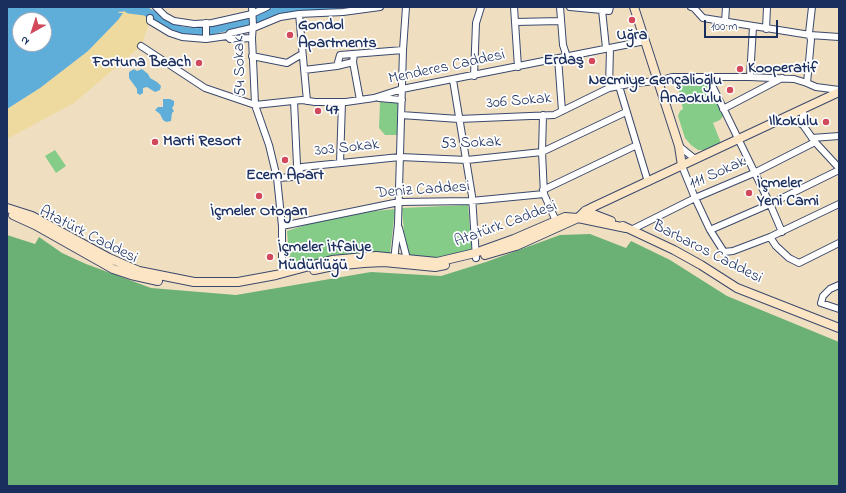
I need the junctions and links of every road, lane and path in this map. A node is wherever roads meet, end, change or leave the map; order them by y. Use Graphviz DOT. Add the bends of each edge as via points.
graph roads {
  1 [pos="156,7"];
  2 [pos="252,7"];
  3 [pos="267,7"];
  4 [pos="380,7"];
  5 [pos="406,7"];
  6 [pos="481,7"];
  7 [pos="514,7"];
  8 [pos="560,7"];
  9 [pos="570,7"];
  10 [pos="610,7"];
  11 [pos="634,7"];
  12 [pos="691,7"];
  13 [pos="726,7"];
  14 [pos="767,7"];
  15 [pos="812,7"];
  16 [pos="344,10"];
  17 [pos="602,10"];
  18 [pos="296,12"];
  19 [pos="253,16"];
  20 [pos="150,20"];
  21 [pos="561,21"];
  22 [pos="515,22"];
  23 [pos="725,22"];
  24 [pos="206,25"];
  25 [pos="253,26"];
  26 [pos="752,27"];
  27 [pos="766,29"];
  28 [pos="810,35"];
  29 [pos="227,36"];
  30 [pos="206,38"];
  31 [pos="252,38"];
  32 [pos="839,38"];
  33 [pos="645,41"];
  34 [pos="141,46"];
  35 [pos="608,48"];
  36 [pos="403,50"];
  37 [pos="302,54"];
  38 [pos="354,54"];
  39 [pos="252,56"];
  40 [pos="562,58"];
  41 [pos="353,62"];
  42 [pos="337,66"];
  43 [pos="518,67"];
  44 [pos="304,70"];
  45 [pos="474,76"];
  46 [pos="708,77"];
  47 [pos="750,77"];
  48 [pos="782,78"];
  49 [pos="453,80"];
  50 [pos="658,81"];
  51 [pos="807,83"];
  52 [pos="619,86"];
  53 [pos="816,87"];
  54 [pos="609,88"];
  55 [pos="402,89"];
  56 [pos="839,91"];
  57 [pos="374,98"];
  58 [pos="360,100"];
  59 [pos="402,100"];
  60 [pos="294,101"];
  61 [pos="307,101"];
  62 [pos="820,101"];
  63 [pos="342,102"];
  64 [pos="255,105"];
  65 [pos="723,109"];
  66 [pos="802,110"];
  67 [pos="562,111"];
  68 [pos="626,112"];
  69 [pos="401,115"];
  70 [pos="543,115"];
  71 [pos="788,116"];
  72 [pos="459,119"];
  73 [pos="802,126"];
  74 [pos="839,136"];
  75 [pos="738,138"];
  76 [pos="814,140"];
  77 [pos="637,145"];
  78 [pos="679,146"];
  79 [pos="542,152"];
  80 [pos="400,157"];
  81 [pos="467,160"];
  82 [pos="689,162"];
  83 [pos="340,163"];
  84 [pos="839,169"];
  85 [pos="299,171"];
  86 [pos="754,173"];
  87 [pos="277,178"];
  88 [pos="648,182"];
  89 [pos="543,192"];
  90 [pos="695,198"];
  91 [pos="471,201"];
  92 [pos="399,202"];
  93 [pos="770,204"];
  94 [pos="839,204"];
  95 [pos="7,208"];
  96 [pos="585,211"];
  97 [pos="7,212"];
  98 [pos="578,218"];
  99 [pos="556,221"];
  100 [pos="398,224"];
  101 [pos="282,226"];
  102 [pos="629,229"];
  103 [pos="710,230"];
  104 [pos="782,232"];
  105 [pos="770,238"];
  106 [pos="839,243"];
  107 [pos="476,256"];
  108 [pos="400,261"];
  109 [pos="282,273"];
  110 [pos="839,285"];
  111 [pos="839,309"];
  112 [pos="839,328"];
  1 -- 24 [label="street" via="165,16 174,20"];
  2 -- 19 [label="street, 54 Sokak"];
  3 -- 19 [label="street"];
  4 -- 16 [label="street"];
  5 -- 36 [label="street"];
  6 -- 45 [label="street" via="476,23"];
  7 -- 22 [label="street"];
  8 -- 21 [label="street"];
  9 -- 17 [label="street"];
  10 -- 17 [label="street" via="609,11"];
  11 -- 33 [label="street"];
  12 -- 23 [label="street" via="703,18"];
  13 -- 23 [label="street"];
  14 -- 27 [label="street"];
  15 -- 28 [label="street"];
  16 -- 18 [label="street"];
  17 -- 35 [label="street"];
  18 -- 25 [label="street"];
  18 -- 37 [label="street"];
  19 -- 24 [label="street"];
  19 -- 25 [label="street, 54 Sokak"];
  20 -- 30 [label="street" via="164,30 182,37"];
  21 -- 22 [label="street"];
  21 -- 40 [label="street"];
  22 -- 43 [label="street"];
  23 -- 26 [label="street"];
  24 -- 30 [label="street"];
  25 -- 29 [label="street"];
  25 -- 31 [label="street, 54 Sokak"];
  26 -- 27 [label="street"];
  26 -- 47 [label="street"];
  27 -- 28 [label="street"];
  28 -- 32 [label="street"];
  28 -- 51 [label="street"];
  29 -- 30 [label="street"];
  29 -- 31 [label="street" via="230,40"];
  31 -- 39 [label="street, 54 Sokak"];
  33 -- 35 [label="street, Menderes Caddesi"];
  33 -- 50 [label="street"];
  34 -- 64 [label="street" via="205,88"];
  35 -- 40 [label="street, Menderes Caddesi"];
  35 -- 54 [label="street"];
  36 -- 38 [label="street"];
  36 -- 55 [label="street"];
  37 -- 39 [label="street" via="287,63"];
  37 -- 44 [label="street"];
  38 -- 41 [label="street"];
  38 -- 42 [label="street" via="340,55"];
  39 -- 64 [label="street, 54 Sokak"];
  40 -- 43 [label="street, Menderes Caddesi"];
  40 -- 67 [label="street"];
  41 -- 42 [label="street"];
  41 -- 58 [label="street"];
  42 -- 44 [label="street"];
  43 -- 45 [label="street, Menderes Caddesi"];
  44 -- 61 [label="street"];
  45 -- 49 [label="street, Menderes Caddesi"];
  46 -- 47 [label="street, 306 Sokak"];
  46 -- 50 [label="street, 306 Sokak" via="672,77"];
  46 -- 65 [label="street"];
  47 -- 48 [label="street, 306 Sokak"];
  48 -- 51 [label="street, 306 Sokak"];
  48 -- 65 [label="street"];
  49 -- 55 [label="street, Menderes Caddesi"];
  49 -- 72 [label="street"];
  50 -- 52 [label="street, 306 Sokak"];
  50 -- 78 [label="street"];
  51 -- 53 [label="street, 306 Sokak"];
  52 -- 54 [label="street, 306 Sokak"];
  52 -- 68 [label="street"];
  53 -- 56 [label="street, 306 Sokak"];
  53 -- 62 [label="street"];
  54 -- 67 [label="street, 306 Sokak"];
  55 -- 57 [label="street, Menderes Caddesi"];
  55 -- 59 [label="street"];
  56 -- 62 [label="street, Atatürk Caddesi"];
  57 -- 58 [label="street, Menderes Caddesi"];
  57 -- 59 [label="street"];
  58 -- 63 [label="street, Menderes Caddesi"];
  59 -- 69 [label="street"];
  60 -- 61 [label="street, Menderes Caddesi"];
  60 -- 64 [label="street, Menderes Caddesi"];
  60 -- 85 [label="street"];
  61 -- 63 [label="street, Menderes Caddesi"];
  62 -- 66 [label="street, Atatürk Caddesi"];
  63 -- 83 [label="street"];
  64 -- 87 [label="street, 54 Sokak"];
  65 -- 75 [label="street"];
  66 -- 71 [label="street, Atatürk Caddesi"];
  66 -- 73 [label="street"];
  67 -- 70 [label="street, 306 Sokak"];
  68 -- 77 [label="street"];
  68 -- 79 [label="street"];
  69 -- 72 [label="street, 306 Sokak"];
  69 -- 80 [label="street"];
  70 -- 72 [label="street, 306 Sokak"];
  70 -- 79 [label="street"];
  71 -- 73 [label="street"];
  71 -- 75 [label="street, Atatürk Caddesi"];
  72 -- 81 [label="street"];
  73 -- 76 [label="street"];
  74 -- 76 [label="street"];
  75 -- 82 [label="street, Atatürk Caddesi"];
  75 -- 86 [label="street"];
  76 -- 84 [label="street"];
  76 -- 86 [label="street, 111 Sokak"];
  77 -- 88 [label="street"];
  77 -- 89 [label="street, Deniz Caddesi"];
  78 -- 82 [label="street"];
  78 -- 82 [label="street"];
  79 -- 81 [label="street, 53 Sokak"];
  79 -- 89 [label="street"];
  80 -- 81 [label="street, 53 Sokak"];
  80 -- 83 [label="street, 303 Sokak"];
  80 -- 92 [label="street"];
  81 -- 91 [label="street"];
  82 -- 88 [label="street, Atatürk Caddesi"];
  82 -- 90 [label="street"];
  83 -- 85 [label="street, 303 Sokak" via="302,167"];
  84 -- 93 [label="street"];
  85 -- 87 [label="street, 303 Sokak" via="294,177"];
  86 -- 90 [label="street, 111 Sokak"];
  86 -- 93 [label="street"];
  87 -- 101 [label="street, 54 Sokak"];
  88 -- 96 [label="street, Atatürk Caddesi"];
  89 -- 91 [label="street, Deniz Caddesi"];
  89 -- 99 [label="street"];
  90 -- 102 [label="street, 111 Sokak"];
  90 -- 103 [label="street"];
  91 -- 92 [label="street, Deniz Caddesi"];
  91 -- 107 [label="street"];
  92 -- 100 [label="street"];
  92 -- 101 [label="street, Deniz Caddesi"];
  93 -- 103 [label="street"];
  93 -- 104 [label="street"];
  94 -- 104 [label="street"];
  95 -- 109 [label="street, Atatürk Caddesi" via="32,216 108,258 139,271 194,282 238,282"];
  96 -- 98 [label="street, Atatürk Caddesi"];
  96 -- 102 [label="street, Barbaros Caddesi"];
  97 -- 108 [label="street, Atatürk Caddesi" via="113,269 174,283 222,287 277,280 333,266"];
  98 -- 99 [label="street, Atatürk Caddesi" via="565,217"];
  98 -- 102 [label="street, Atatürk Caddesi"];
  98 -- 107 [label="street, Atatürk Caddesi" via="516,246"];
  99 -- 107 [label="street, Atatürk Caddesi"];
  100 -- 108 [label="street"];
  100 -- 108 [label="street"];
  101 -- 109 [label="street, 54 Sokak"];
  102 -- 112 [label="street, Barbaros Caddesi" via="674,250 737,288"];
  103 -- 105 [label="street" via="724,252"];
  104 -- 105 [label="street"];
  105 -- 106 [label="street" via="789,258 799,263"];
  107 -- 108 [label="street, Atatürk Caddesi" via="437,262"];
  108 -- 109 [label="street, Atatürk Caddesi" via="376,256 332,260"];
  110 -- 111 [label="street" via="830,289 823,296 821,303"];
}
